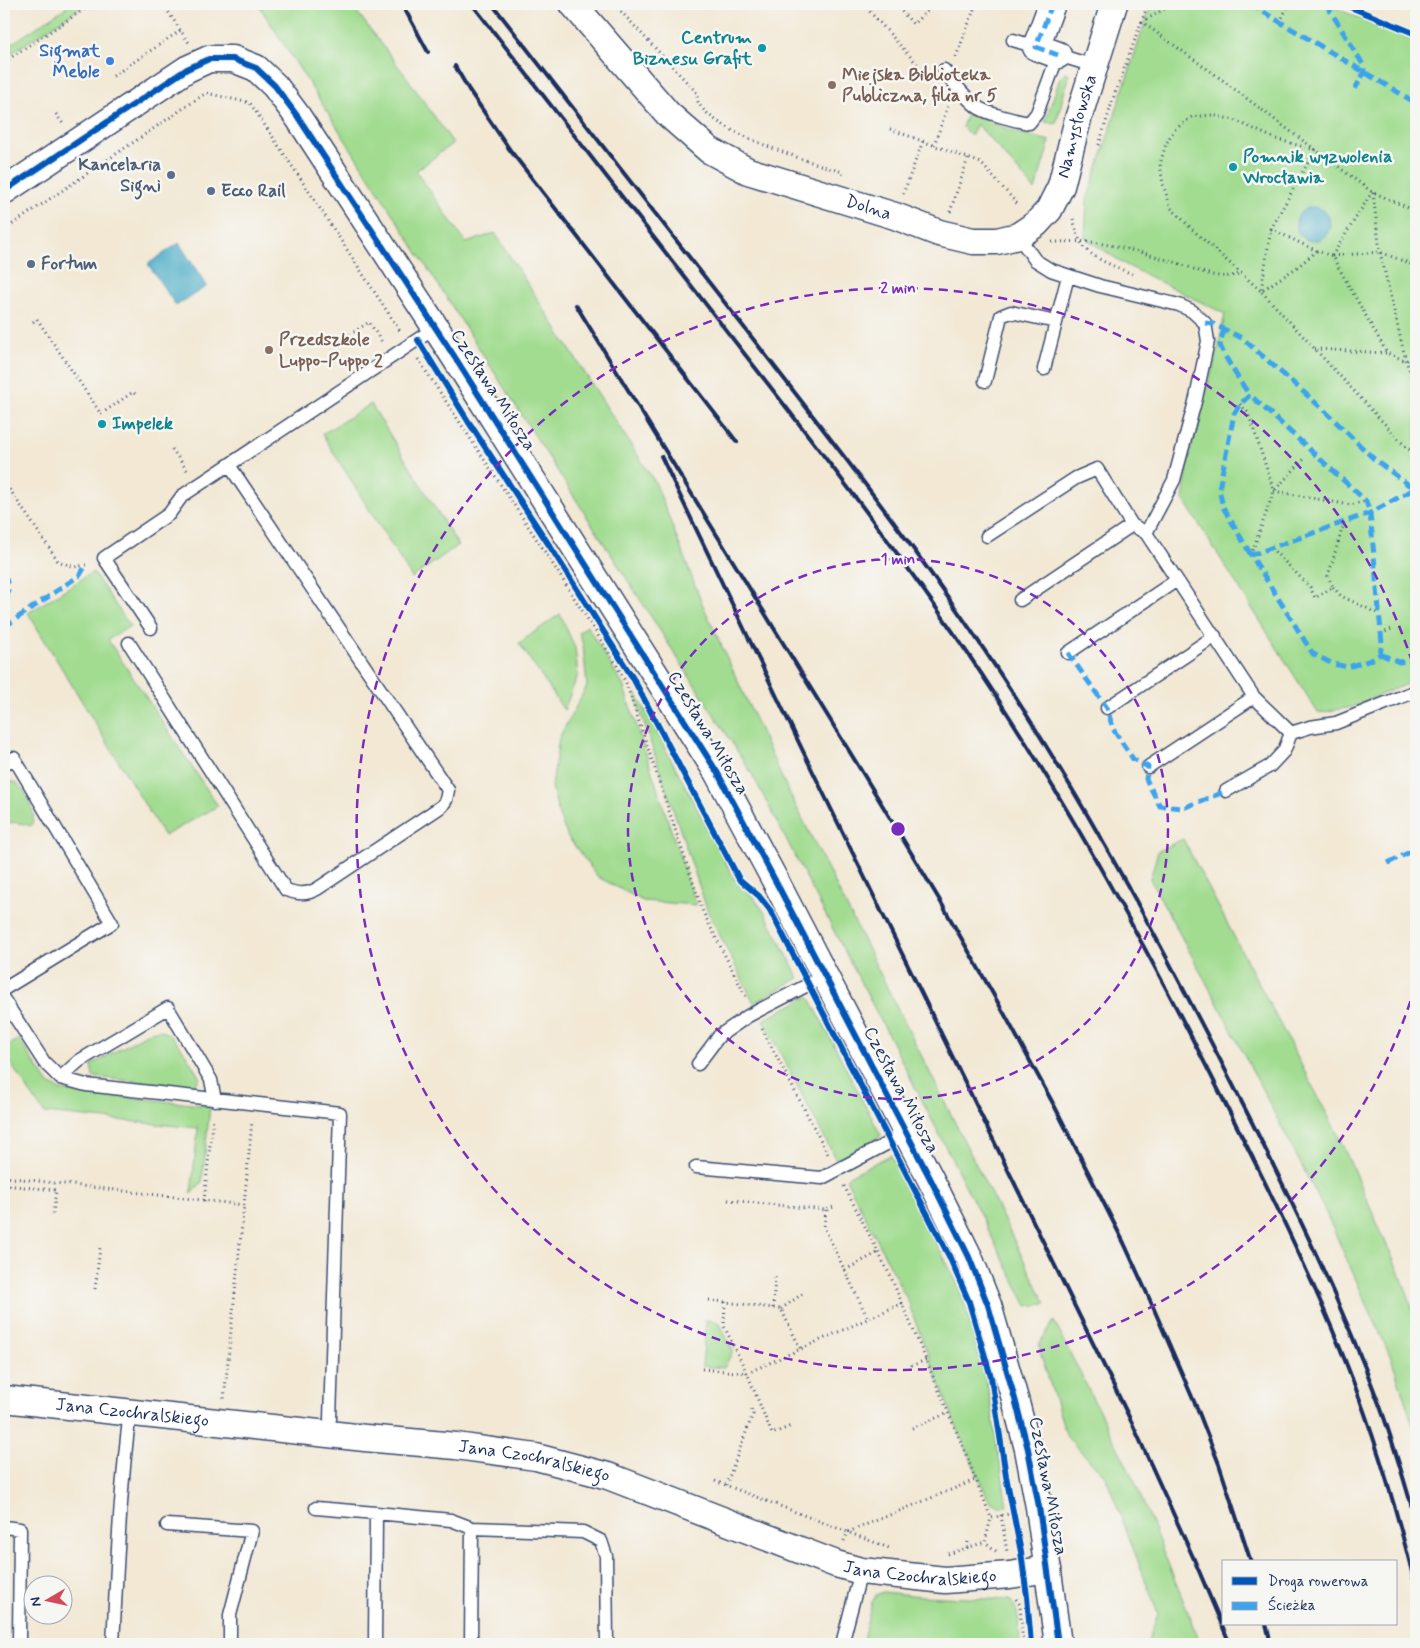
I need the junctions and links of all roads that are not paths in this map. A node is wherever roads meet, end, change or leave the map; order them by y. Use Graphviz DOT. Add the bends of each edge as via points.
graph roads {
  1 [pos="573,4"];
  2 [pos="1052,4"];
  3 [pos="1114,4"];
  4 [pos="1036,47"];
  5 [pos="1094,66"];
  6 [pos="944,70"];
  7 [pos="4,191"];
  8 [pos="1034,234"];
  9 [pos="1068,276"];
  10 [pos="1056,322"];
  11 [pos="435,328"];
  12 [pos="1044,369"];
  13 [pos="985,381"];
  14 [pos="229,465"];
  15 [pos="1132,525"];
  16 [pos="1146,533"];
  17 [pos="987,536"];
  18 [pos="1177,580"];
  19 [pos="1020,600"];
  20 [pos="151,628"];
  21 [pos="1215,636"];
  22 [pos="129,643"];
  23 [pos="1068,653"];
  24 [pos="1416,691"];
  25 [pos="1254,697"];
  26 [pos="1107,708"];
  27 [pos="1292,733"];
  28 [pos="4,764"];
  29 [pos="1148,767"];
  30 [pos="1226,791"];
  31 [pos="825,976"];
  32 [pos="4,989"];
  33 [pos="4,1000"];
  34 [pos="698,1064"];
  35 [pos="60,1078"];
  36 [pos="214,1100"];
  37 [pos="907,1133"];
  38 [pos="696,1167"];
  39 [pos="4,1399"];
  40 [pos="130,1412"];
  41 [pos="330,1419"];
  42 [pos="316,1508"];
  43 [pos="376,1513"];
  44 [pos="167,1524"];
  45 [pos="4,1527"];
  46 [pos="472,1528"];
  47 [pos="1048,1569"];
  48 [pos="861,1571"];
  49 [pos="19,1644"];
  50 [pos="113,1644"];
  51 [pos="230,1644"];
  52 [pos="374,1644"];
  53 [pos="471,1644"];
  54 [pos="607,1644"];
  55 [pos="842,1644"];
  56 [pos="1058,1644"];
  1 -- 8 [label="street, Dolna" via="668,114 709,150 748,171 896,216 939,234 973,241 997,241"];
  2 -- 4 [label="street"];
  3 -- 5 [label="street, Namysłowska"];
  4 -- 5 [label="lane"];
  4 -- 6 [label="lane" via="1037,113 1029,122 977,108"];
  5 -- 8 [label="street, Namysłowska" via="1061,186"];
  7 -- 11 [label="street, Czesława Miłosza" via="190,58 233,59 256,68 275,86"];
  8 -- 9 [label="lane" via="1035,260"];
  9 -- 10 [label="lane"];
  9 -- 16 [label="lane" via="1179,305 1205,323 1208,341 1174,480"];
  10 -- 12 [label="lane"];
  10 -- 13 [label="lane" via="1011,312 1001,316"];
  11 -- 14 [label="lane"];
  11 -- 31 [label="street, Czesława Miłosza" via="717,772"];
  14 -- 20 [label="lane" via="182,496 169,514 104,558"];
  14 -- 22 [label="lane" via="448,790 446,800 442,806 318,889 308,894 286,890"];
  15 -- 16 [label="lane"];
  15 -- 17 [label="lane" via="1097,469 1076,478"];
  15 -- 19 [label="lane"];
  16 -- 18 [label="lane"];
  18 -- 21 [label="lane"];
  18 -- 23 [label="lane"];
  21 -- 25 [label="lane"];
  21 -- 26 [label="lane"];
  24 -- 27 [label="lane" via="1336,723"];
  25 -- 27 [label="lane"];
  25 -- 29 [label="lane"];
  27 -- 30 [label="lane" via="1284,751 1270,766"];
  28 -- 32 [label="lane" via="14,758 112,923"];
  31 -- 34 [label="lane" via="754,1012 719,1036"];
  31 -- 37 [label="street, Czesława Miłosza"];
  33 -- 35 [label="lane" via="44,1062"];
  35 -- 36 [label="lane" via="86,1085"];
  35 -- 36 [label="lane" via="79,1061 168,1008 211,1080"];
  36 -- 41 [label="lane" via="340,1114"];
  37 -- 38 [label="lane" via="822,1178"];
  37 -- 47 [label="street, Czesława Miłosza" via="968,1257 992,1317 1028,1449"];
  39 -- 40 [label="street, Jana Czochralskiego"];
  40 -- 48 [label="street, Jana Czochralskiego" via="536,1457 608,1476"];
  40 -- 50 [label="lane"];
  42 -- 43 [label="lane"];
  43 -- 46 [label="lane" via="451,1520"];
  43 -- 52 [label="lane"];
  44 -- 51 [label="lane" via="252,1531 230,1615"];
  45 -- 49 [label="lane" via="20,1529"];
  46 -- 53 [label="lane"];
  46 -- 54 [label="lane" via="583,1532 601,1541 606,1556"];
  47 -- 48 [label="street, Jana Czochralskiego" via="945,1580"];
  47 -- 56 [label="street, Czesława Miłosza"];
  48 -- 55 [label="lane"];
}
